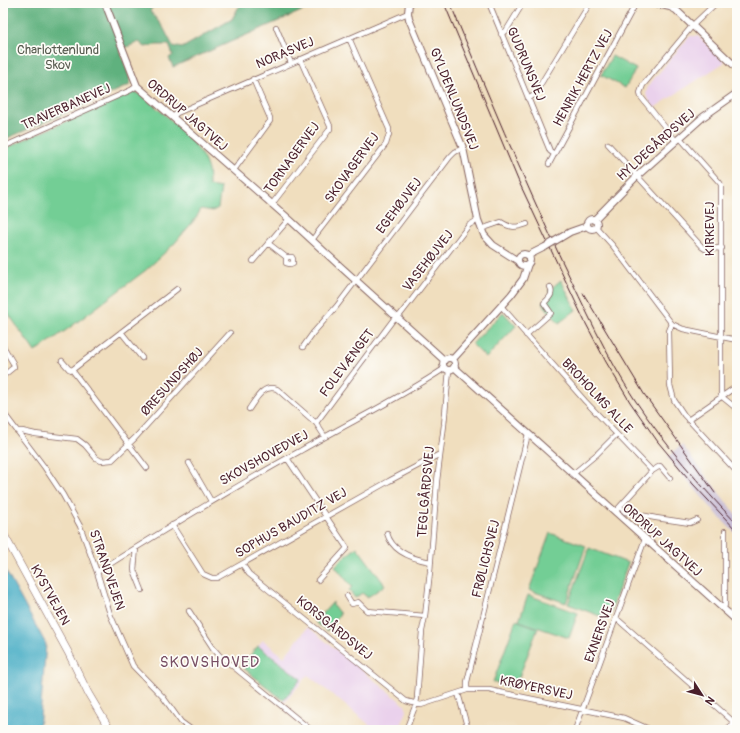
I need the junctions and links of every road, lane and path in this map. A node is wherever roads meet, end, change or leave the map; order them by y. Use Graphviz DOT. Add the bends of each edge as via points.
graph roads {
  1 [pos="105,3"];
  2 [pos="409,3"];
  3 [pos="489,3"];
  4 [pos="523,3"];
  5 [pos="590,3"];
  6 [pos="636,3"];
  7 [pos="652,3"];
  8 [pos="716,3"];
  9 [pos="408,13"];
  10 [pos="693,25"];
  11 [pos="276,27"];
  12 [pos="501,34"];
  13 [pos="349,38"];
  14 [pos="300,59"];
  15 [pos="291,63"];
  16 [pos="737,68"];
  17 [pos="253,79"];
  18 [pos="137,86"];
  19 [pos="737,92"];
  20 [pos="528,99"];
  21 [pos="173,117"];
  22 [pos="678,140"];
  23 [pos="608,144"];
  24 [pos="3,147"];
  25 [pos="463,148"];
  26 [pos="554,154"];
  27 [pos="549,164"];
  28 [pos="234,170"];
  29 [pos="637,176"];
  30 [pos="272,204"];
  31 [pos="289,219"];
  32 [pos="478,220"];
  33 [pos="594,220"];
  34 [pos="527,224"];
  35 [pos="587,226"];
  36 [pos="596,227"];
  37 [pos="481,229"];
  38 [pos="312,240"];
  39 [pos="268,243"];
  40 [pos="722,248"];
  41 [pos="286,257"];
  42 [pos="525,260"];
  43 [pos="253,261"];
  44 [pos="356,280"];
  45 [pos="550,287"];
  46 [pos="177,289"];
  47 [pos="501,306"];
  48 [pos="396,317"];
  49 [pos="672,324"];
  50 [pos="122,332"];
  51 [pos="230,333"];
  52 [pos="526,335"];
  53 [pos="721,336"];
  54 [pos="737,340"];
  55 [pos="3,346"];
  56 [pos="303,346"];
  57 [pos="142,358"];
  58 [pos="453,359"];
  59 [pos="444,360"];
  60 [pos="62,361"];
  61 [pos="449,368"];
  62 [pos="72,370"];
  63 [pos="3,376"];
  64 [pos="737,386"];
  65 [pos="721,396"];
  66 [pos="249,409"];
  67 [pos="737,409"];
  68 [pos="3,412"];
  69 [pos="688,420"];
  70 [pos="316,423"];
  71 [pos="17,431"];
  72 [pos="528,434"];
  73 [pos="325,437"];
  74 [pos="614,437"];
  75 [pos="129,445"];
  76 [pos="440,454"];
  77 [pos="287,458"];
  78 [pos="189,463"];
  79 [pos="147,468"];
  80 [pos="652,471"];
  81 [pos="737,472"];
  82 [pos="573,474"];
  83 [pos="670,478"];
  84 [pos="212,501"];
  85 [pos="620,507"];
  86 [pos="615,512"];
  87 [pos="326,516"];
  88 [pos="698,520"];
  89 [pos="172,525"];
  90 [pos="726,531"];
  91 [pos="3,533"];
  92 [pos="387,533"];
  93 [pos="645,539"];
  94 [pos="3,542"];
  95 [pos="136,548"];
  96 [pos="431,562"];
  97 [pos="242,564"];
  98 [pos="97,572"];
  99 [pos="318,580"];
  100 [pos="142,590"];
  101 [pos="346,596"];
  102 [pos="723,609"];
  103 [pos="189,611"];
  104 [pos="425,616"];
  105 [pos="616,618"];
  106 [pos="737,621"];
  107 [pos="75,669"];
  108 [pos="467,690"];
  109 [pos="458,693"];
  110 [pos="416,704"];
  111 [pos="583,709"];
  112 [pos="103,718"];
  113 [pos="736,723"];
  114 [pos="110,730"];
  115 [pos="114,730"];
  116 [pos="192,730"];
  117 [pos="311,730"];
  118 [pos="406,730"];
  119 [pos="468,730"];
  120 [pos="576,730"];
  121 [pos="651,730"];
  122 [pos="726,730"];
  1 -- 18 [label="street, ORDRUP JAGTVEJ"];
  2 -- 9 [label="street, GYLDENLUNDSVEJ"];
  3 -- 12 [label="street, GUDRUNSVEJ"];
  4 -- 12 [label="street" via="506,31"];
  5 -- 20 [label="street" via="534,95"];
  6 -- 26 [label="street, HENRIK HERTZ VEJ"];
  7 -- 10 [label="street" via="676,10"];
  8 -- 10 [label="street"];
  9 -- 13 [label="street, NORASVEJ"];
  9 -- 25 [label="street, GYLDENLUNDSVEJ"];
  10 -- 16 [label="street"];
  10 -- 22 [label="street, KIRKEVEJ" via="642,85 640,93"];
  11 -- 15 [label="street"];
  12 -- 20 [label="street, GUDRUNSVEJ"];
  13 -- 14 [label="street, NORASVEJ"];
  13 -- 38 [label="street, SKOVAGERVEJ" via="388,129 388,139"];
  14 -- 15 [label="street, NORASVEJ"];
  14 -- 30 [label="street, TORNAGERVEJ" via="330,129"];
  15 -- 17 [label="street, NORASVEJ"];
  17 -- 21 [label="street, NORASVEJ" via="177,112"];
  17 -- 28 [label="street" via="270,121"];
  18 -- 21 [label="street, ORDRUP JAGTVEJ"];
  18 -- 24 [label="street, TRAVERBANEVEJ"];
  19 -- 22 [label="street, HYLDEGÅRDSVEJ" via="703,117"];
  20 -- 26 [label="street, GUDRUNSVEJ" via="550,151"];
  21 -- 28 [label="street, ORDRUP JAGTVEJ"];
  22 -- 29 [label="street, HYLDEGÅRDSVEJ"];
  22 -- 40 [label="street, KIRKEVEJ" via="720,183"];
  23 -- 29 [label="street"];
  25 -- 32 [label="street, GYLDENLUNDSVEJ"];
  25 -- 44 [label="street, EGEHØJVEJ" via="450,157"];
  26 -- 27 [label="street, HENRIK HERTZ VEJ"];
  28 -- 30 [label="street, ORDRUP JAGTVEJ"];
  29 -- 33 [label="street, HYLDEGÅRDSVEJ"];
  29 -- 40 [label="street" via="702,247"];
  30 -- 31 [label="street, ORDRUP JAGTVEJ"];
  31 -- 38 [label="street, ORDRUP JAGTVEJ"];
  31 -- 39 [label="street"];
  32 -- 37 [label="street, GYLDENLUNDSVEJ"];
  32 -- 48 [label="street, VASEHØJVEJ" via="469,225"];
  33 -- 35 [label="street" via="588,221"];
  33 -- 36 [label="street"];
  34 -- 37 [label="street" via="518,227 501,222"];
  35 -- 36 [label="street" via="591,229"];
  35 -- 42 [label="street, bridge" via="574,230"];
  36 -- 49 [label="street" via="614,246"];
  37 -- 42 [label="street, GYLDENLUNDSVEJ" via="488,240 507,254"];
  38 -- 44 [label="street, ORDRUP JAGTVEJ"];
  39 -- 41 [label="street"];
  39 -- 43 [label="street"];
  40 -- 53 [label="street, KIRKEVEJ"];
  42 -- 47 [label="street" via="519,283"];
  44 -- 48 [label="street, ORDRUP JAGTVEJ"];
  44 -- 56 [label="street"];
  45 -- 52 [label="street" via="551,295 544,303 551,313"];
  46 -- 50 [label="street"];
  47 -- 52 [label="street, BROHOLMS ALLE"];
  47 -- 58 [label="street"];
  48 -- 59 [label="street, ORDRUP JAGTVEJ"];
  48 -- 70 [label="street, FOLEVÆNGET"];
  49 -- 53 [label="street" via="683,329"];
  49 -- 69 [label="street" via="669,331 670,385 678,408"];
  50 -- 57 [label="street"];
  50 -- 62 [label="street"];
  51 -- 75 [label="street, ØRESUNDSHØJ"];
  52 -- 80 [label="street, BROHOLMS ALLE"];
  53 -- 54 [label="street"];
  53 -- 65 [label="street, KIRKEVEJ"];
  55 -- 63 [label="street" via="14,367"];
  58 -- 59 [label="street"];
  58 -- 61 [label="street" via="455,363"];
  59 -- 61 [label="street" via="443,364"];
  60 -- 62 [label="street"];
  61 -- 72 [label="street, ORDRUP JAGTVEJ"];
  61 -- 73 [label="street, SKOVSHOVEDVEJ"];
  61 -- 76 [label="street, TEGLGÅRDSVEJ"];
  62 -- 75 [label="street"];
  64 -- 65 [label="street"];
  65 -- 67 [label="street"];
  65 -- 69 [label="street"];
  66 -- 70 [label="street" via="262,392 272,387"];
  68 -- 71 [label="street, STRANDVEJEN"];
  69 -- 81 [label="street"];
  70 -- 73 [label="street"];
  71 -- 75 [label="street, ØRESUNDSHØJ" via="77,439 101,461 112,460"];
  71 -- 98 [label="street, STRANDVEJEN" via="63,495 80,526"];
  72 -- 82 [label="street, ORDRUP JAGTVEJ"];
  72 -- 108 [label="street, FRØLICHSVEJ"];
  73 -- 77 [label="street, SKOVSHOVEDVEJ"];
  74 -- 82 [label="street"];
  75 -- 79 [label="street"];
  76 -- 87 [label="street, SOPHUS BAUDITZ VEJ"];
  76 -- 96 [label="street, TEGLGÅRDSVEJ"];
  77 -- 84 [label="street, SKOVSHOVEDVEJ"];
  77 -- 87 [label="street"];
  78 -- 84 [label="street"];
  80 -- 83 [label="street" via="660,466"];
  80 -- 85 [label="street"];
  82 -- 86 [label="street, ORDRUP JAGTVEJ"];
  84 -- 89 [label="street, SKOVSHOVEDVEJ"];
  85 -- 86 [label="street"];
  85 -- 88 [label="street" via="625,512 656,518 690,523"];
  86 -- 93 [label="street, ORDRUP JAGTVEJ"];
  87 -- 97 [label="street, SOPHUS BAUDITZ VEJ"];
  87 -- 99 [label="street" via="347,548"];
  89 -- 95 [label="street, SKOVSHOVEDVEJ"];
  89 -- 97 [label="street, SOPHUS BAUDITZ VEJ" via="203,574 208,577 217,578"];
  90 -- 102 [label="street" via="726,605"];
  91 -- 107 [label="main road, KYSTVEJEN"];
  92 -- 96 [label="street" via="397,550"];
  93 -- 102 [label="street, ORDRUP JAGTVEJ"];
  93 -- 105 [label="street, EXNERSVEJ"];
  94 -- 107 [label="main road, KYSTVEJEN" via="64,654"];
  95 -- 98 [label="street, SKOVSHOVEDVEJ"];
  95 -- 100 [label="street" via="134,570"];
  96 -- 104 [label="street, TEGLGÅRDSVEJ"];
  97 -- 110 [label="street, KORSGÅRDSVEJ" via="249,574 406,701"];
  98 -- 116 [label="street, STRANDVEJEN" via="110,614 133,666 163,697 181,722"];
  101 -- 104 [label="street" via="352,604 358,602 367,611"];
  102 -- 106 [label="street, ORDRUP JAGTVEJ"];
  103 -- 117 [label="street" via="219,655"];
  104 -- 110 [label="street, TEGLGÅRDSVEJ"];
  105 -- 111 [label="street, EXNERSVEJ"];
  105 -- 113 [label="street"];
  107 -- 112 [label="main road, KYSTVEJEN"];
  108 -- 109 [label="street, KRØYERSVEJ"];
  108 -- 111 [label="street, KRØYERSVEJ" via="489,690"];
  109 -- 110 [label="street, KRØYERSVEJ" via="426,704"];
  109 -- 119 [label="street"];
  110 -- 118 [label="street, TEGLGÅRDSVEJ"];
  111 -- 120 [label="street, EXNERSVEJ"];
  111 -- 121 [label="street, KRØYERSVEJ" via="624,718"];
  112 -- 114 [label="main road, KYSTVEJEN"];
  112 -- 115 [label="main road, KYSTVEJEN"];
  113 -- 122 [label="street"];
}
